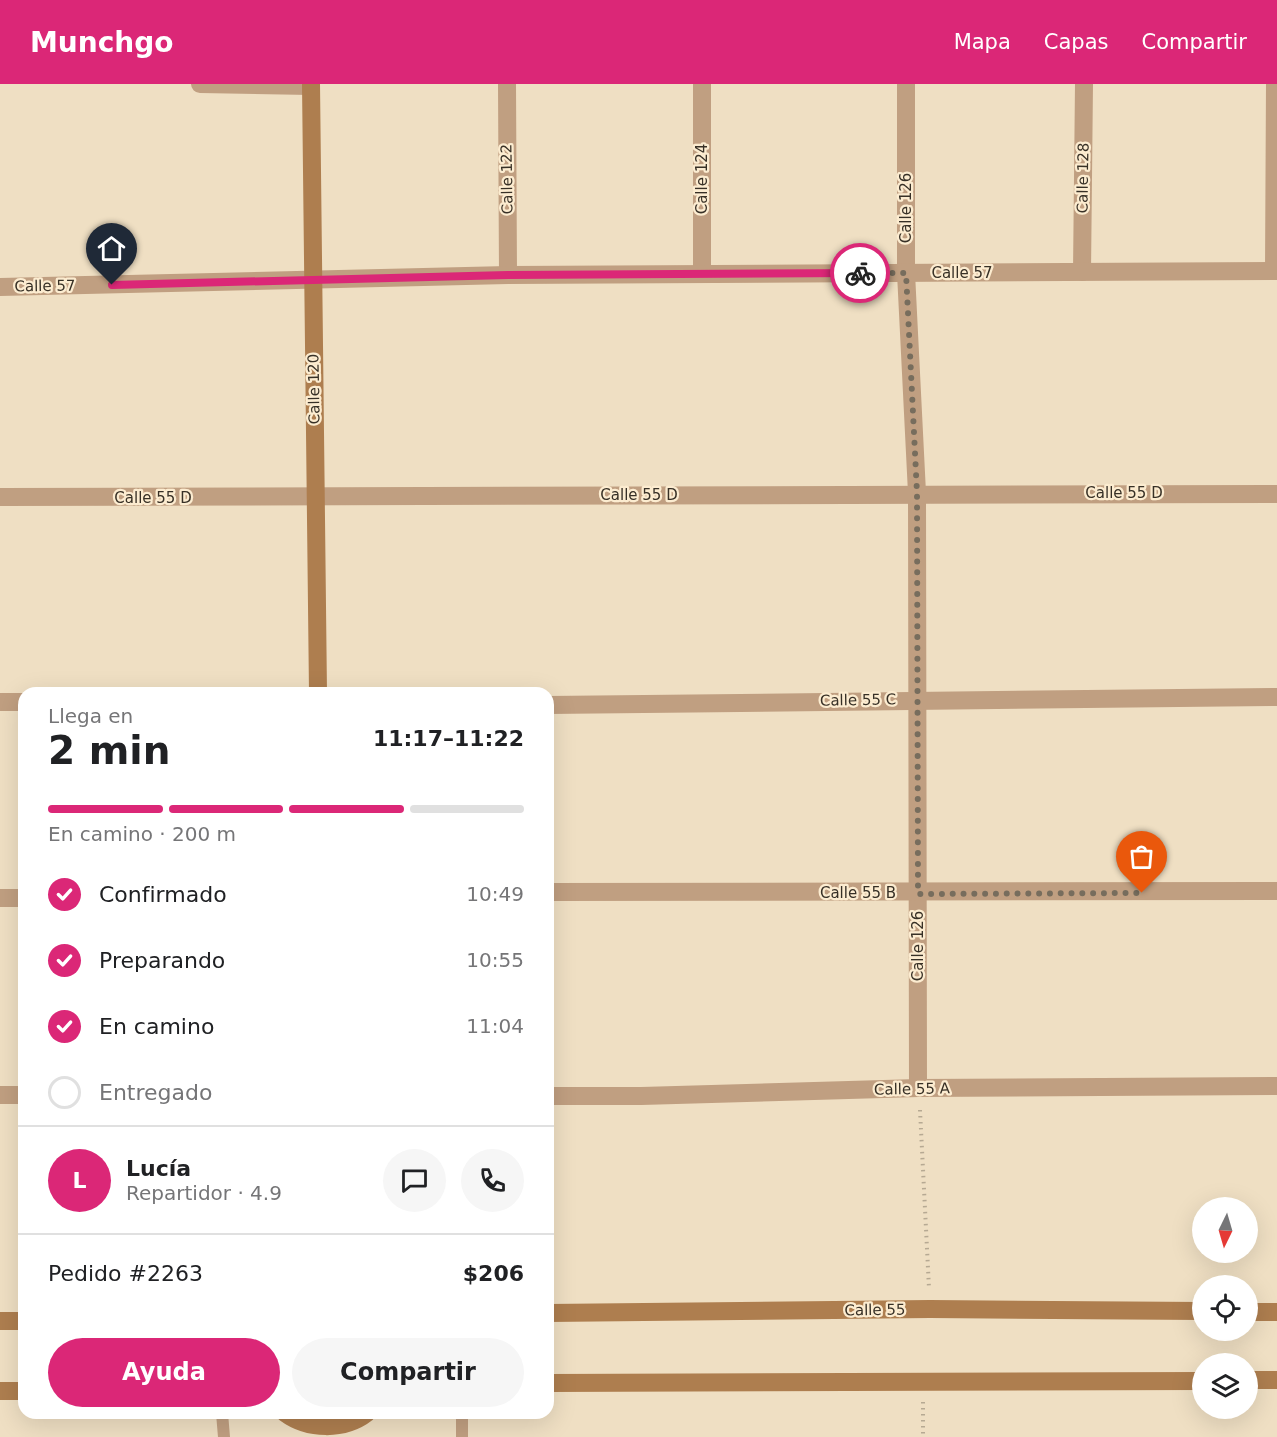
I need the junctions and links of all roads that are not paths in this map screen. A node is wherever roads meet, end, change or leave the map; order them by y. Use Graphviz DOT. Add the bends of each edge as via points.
graph roads {
  1 [pos="200,84"];
  2 [pos="507,84"];
  3 [pos="702,84"];
  4 [pos="906,84"];
  5 [pos="1084,84"];
  6 [pos="1275,84"];
  7 [pos="311,85"];
  8 [pos="1275,271"];
  9 [pos="1082,272"];
  10 [pos="906,273"];
  11 [pos="702,274"];
  12 [pos="508,275"];
  13 [pos="313,281"];
  14 [pos="0,287"];
  15 [pos="917,493"];
  16 [pos="1277,494"];
  17 [pos="0,497"];
  18 [pos="315,497"];
  19 [pos="318,687"];
  20 [pos="1277,697"];
  21 [pos="919,699"];
  22 [pos="0,702"];
  23 [pos="18,702"];
  24 [pos="554,705"];
  25 [pos="1277,891"];
  26 [pos="554,892"];
  27 [pos="918,894"];
  28 [pos="0,898"];
  29 [pos="18,898"];
  30 [pos="1277,1086"];
  31 [pos="918,1088"];
  32 [pos="0,1095"];
  33 [pos="18,1095"];
  34 [pos="554,1096"];
  35 [pos="1192,1311"];
  36 [pos="1258,1312"];
  37 [pos="1277,1312"];
  38 [pos="554,1313"];
  39 [pos="0,1321"];
  40 [pos="18,1321"];
  41 [pos="1258,1380"];
  42 [pos="1277,1380"];
  43 [pos="1192,1381"];
  44 [pos="554,1383"];
  45 [pos="0,1391"];
  46 [pos="18,1391"];
  47 [pos="222,1419"];
  48 [pos="293,1419"];
  49 [pos="358,1419"];
  50 [pos="462,1419"];
  51 [pos="338,1432"];
  52 [pos="224,1437"];
  53 [pos="462,1437"];
  1 -- 7 [label="street"];
  2 -- 12 [label="street, Calle 122"];
  3 -- 11 [label="street, Calle 124"];
  4 -- 10 [label="street, Calle 126"];
  5 -- 9 [label="street, Calle 128"];
  6 -- 8 [label="street"];
  7 -- 13 [label="main road, Calle 120"];
  8 -- 9 [label="street, Calle 57"];
  9 -- 10 [label="street, Calle 57"];
  10 -- 11 [label="street, Calle 57"];
  10 -- 15 [label="street, Calle 126"];
  11 -- 12 [label="street, Calle 57"];
  12 -- 13 [label="street, Calle 57"];
  13 -- 14 [label="street, Calle 57"];
  13 -- 18 [label="main road, Calle 120"];
  15 -- 16 [label="street, Calle 55 D"];
  15 -- 18 [label="street, Calle 55 D"];
  15 -- 21 [label="street, Calle 126"];
  17 -- 18 [label="street, Calle 55 D"];
  18 -- 19 [label="main road, Calle 120"];
  20 -- 21 [label="street, Calle 55 C"];
  21 -- 24 [label="street, Calle 55 C"];
  21 -- 27 [label="street, Calle 126"];
  22 -- 23 [label="street"];
  25 -- 27 [label="street, Calle 55 B"];
  26 -- 27 [label="street, Calle 55 B"];
  27 -- 31 [label="street, Calle 126"];
  28 -- 29 [label="street"];
  30 -- 31 [label="street, Calle 55 A"];
  31 -- 34 [label="street, Calle 55 A"];
  32 -- 33 [label="street"];
  35 -- 38 [label="main road, Calle 55"];
  36 -- 37 [label="main road"];
  39 -- 40 [label="main road"];
  41 -- 42 [label="main road"];
  43 -- 44 [label="main road"];
  45 -- 46 [label="main road"];
  47 -- 52 [label="lane"];
  48 -- 51 [label="main road"];
  49 -- 51 [label="main road"];
  50 -- 53 [label="lane"];
}
